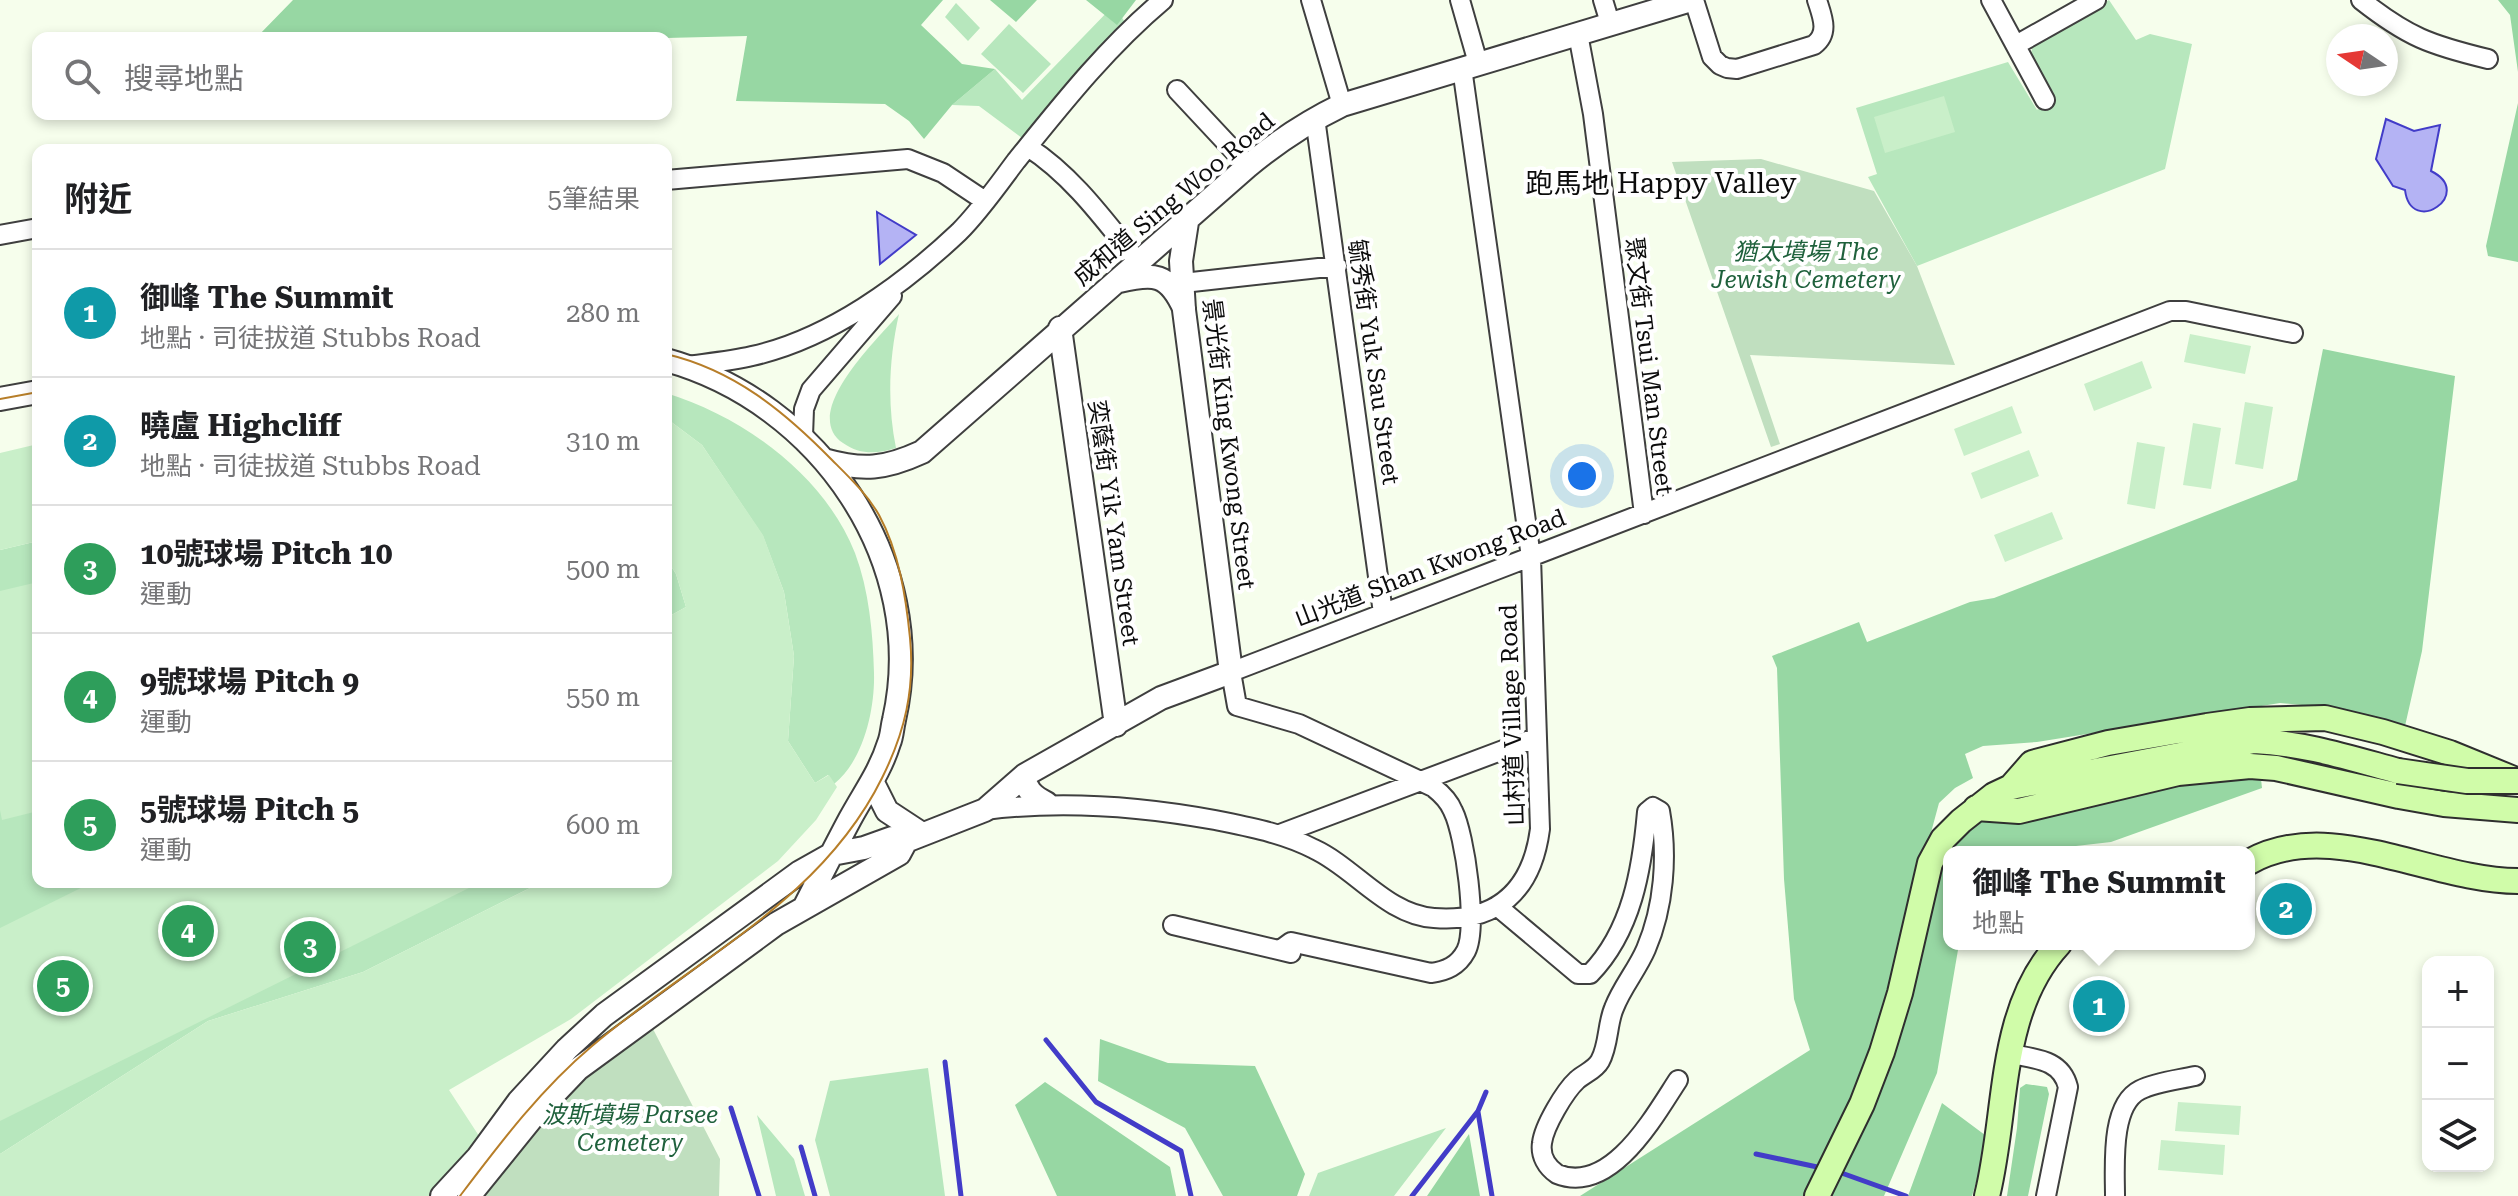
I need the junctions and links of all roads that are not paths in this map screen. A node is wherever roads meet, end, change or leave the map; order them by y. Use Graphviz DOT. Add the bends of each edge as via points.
graph roads {
  1 [pos="1163,0"];
  2 [pos="1311,0"];
  3 [pos="1460,0"];
  4 [pos="1603,0"];
  5 [pos="1692,0"];
  6 [pos="1817,0"];
  7 [pos="1991,0"];
  8 [pos="2096,0"];
  9 [pos="2361,0"];
  10 [pos="1610,23"];
  11 [pos="1578,34"];
  12 [pos="2016,45"];
  13 [pos="2488,59"];
  14 [pos="1470,65"];
  15 [pos="1177,90"];
  16 [pos="2045,100"];
  17 [pos="1342,105"];
  18 [pos="1315,118"];
  19 [pos="1028,147"];
  20 [pos="1248,166"];
  21 [pos="672,179"];
  22 [pos="985,201"];
  23 [pos="1187,222"];
  24 [pos="32,229"];
  25 [pos="0,235"];
  26 [pos="1139,263"];
  27 [pos="1337,266"];
  28 [pos="917,267"];
  29 [pos="1118,281"];
  30 [pos="1183,283"];
  31 [pos="1184,310"];
  32 [pos="1060,328"];
  33 [pos="2293,333"];
  34 [pos="676,363"];
  35 [pos="32,393"];
  36 [pos="0,399"];
  37 [pos="803,436"];
  38 [pos="824,460"];
  39 [pos="1644,514"];
  40 [pos="1531,557"];
  41 [pos="1383,613"];
  42 [pos="1231,672"];
  43 [pos="1116,725"];
  44 [pos="1535,738"];
  45 [pos="1025,775"];
  46 [pos="1419,781"];
  47 [pos="2518,781"];
  48 [pos="873,783"];
  49 [pos="1994,797"];
  50 [pos="1046,803"];
  51 [pos="985,810"];
  52 [pos="2518,810"];
  53 [pos="1280,834"];
  54 [pos="914,838"];
  55 [pos="832,854"];
  56 [pos="2255,859"];
  57 [pos="2518,881"];
  58 [pos="805,906"];
  59 [pos="1497,906"];
  60 [pos="1472,916"];
  61 [pos="1173,925"];
  62 [pos="1280,950"];
  63 [pos="2055,950"];
  64 [pos="1390,976"];
  65 [pos="2011,1054"];
  66 [pos="2195,1076"];
  67 [pos="1678,1080"];
  68 [pos="1825,1178"];
  69 [pos="442,1196"];
  70 [pos="469,1196"];
  71 [pos="1987,1196"];
  72 [pos="2046,1196"];
  73 [pos="2115,1196"];
  1 -- 19 [label="street" via="1092,68"];
  2 -- 17 [label="street"];
  3 -- 14 [label="street, 山村道 Village Road"];
  4 -- 10 [label="street"];
  5 -- 6 [label="street" via="1712,57 1737,69 1820,41 1824,25"];
  5 -- 10 [label="street, 成和道 Sing Woo Road"];
  7 -- 12 [label="street"];
  8 -- 12 [label="street"];
  9 -- 13 [label="street" via="2417,38"];
  10 -- 11 [label="street, 成和道 Sing Woo Road"];
  11 -- 14 [label="street, 成和道 Sing Woo Road"];
  11 -- 39 [label="street, 聚文街 Tsui Man Street"];
  12 -- 16 [label="street"];
  14 -- 17 [label="street, 成和道 Sing Woo Road"];
  14 -- 40 [label="street, 山村道 Village Road"];
  15 -- 20 [label="street"];
  17 -- 18 [label="street, 成和道 Sing Woo Road"];
  18 -- 20 [label="street, 成和道 Sing Woo Road"];
  18 -- 27 [label="street, 毓秀街 Yuk Sau Street"];
  19 -- 22 [label="street"];
  19 -- 26 [label="street" via="1063,174"];
  20 -- 23 [label="street, 成和道 Sing Woo Road"];
  21 -- 22 [label="street" via="908,159 943,173"];
  22 -- 28 [label="street" via="959,232"];
  23 -- 26 [label="street, 成和道 Sing Woo Road"];
  23 -- 30 [label="street, 景光街 King Kwong Street"];
  24 -- 25 [label="street"];
  26 -- 29 [label="street, 成和道 Sing Woo Road"];
  27 -- 30 [label="street"];
  27 -- 41 [label="street, 毓秀街 Yuk Sau Street"];
  28 -- 34 [label="street" via="849,316 800,340 756,356"];
  28 -- 37 [label="street" via="811,390"];
  29 -- 31 [label="street" via="1160,278 1173,287"];
  29 -- 32 [label="street, 成和道 Sing Woo Road"];
  30 -- 31 [label="street, 景光街 King Kwong Street"];
  31 -- 42 [label="street, 景光街 King Kwong Street"];
  32 -- 38 [label="street, 成和道 Sing Woo Road" via="922,452 879,468"];
  32 -- 43 [label="street, 奕蔭街 Yik Yam Street"];
  33 -- 39 [label="street, 山光道 Shan Kwong Road" via="2170,311"];
  34 -- 37 [label="street" via="750,396"];
  35 -- 36 [label="street"];
  37 -- 38 [label="street"];
  38 -- 48 [label="street" via="881,550 899,623 897,703 891,739"];
  39 -- 40 [label="street, 山光道 Shan Kwong Road"];
  40 -- 41 [label="street, 山光道 Shan Kwong Road"];
  40 -- 44 [label="street, 山村道 Village Road"];
  41 -- 42 [label="street, 山光道 Shan Kwong Road"];
  42 -- 43 [label="street, 山光道 Shan Kwong Road" via="1161,698"];
  42 -- 46 [label="street" via="1237,706 1299,724"];
  43 -- 45 [label="street, 山光道 Shan Kwong Road"];
  44 -- 46 [label="street"];
  44 -- 59 [label="street, 山村道 Village Road" via="1540,829 1536,856 1522,884"];
  45 -- 50 [label="street" via="1030,792"];
  45 -- 51 [label="street, 山光道 Shan Kwong Road"];
  46 -- 53 [label="street"];
  46 -- 60 [label="street" via="1444,795 1453,810"];
  47 -- 49 [label="main road, bridge" via="2432,778 2317,749 2254,741"];
  47 -- 49 [label="main road" via="2428,746 2325,718 2250,720 2032,763"];
  48 -- 54 [label="street" via="887,811"];
  48 -- 55 [label="street"];
  49 -- 52 [label="main road" via="2019,811 2178,773 2250,766 2429,801"];
  49 -- 68 [label="main road" via="1943,839 1930,863 1882,1052"];
  50 -- 51 [label="street, 山村道 Village Road"];
  50 -- 53 [label="street, 山村道 Village Road" via="1155,811"];
  51 -- 54 [label="street, 山光道 Shan Kwong Road"];
  53 -- 60 [label="street, 山村道 Village Road" via="1337,861 1409,913 1434,919"];
  54 -- 55 [label="street, 山光道 Shan Kwong Road" via="892,838"];
  54 -- 58 [label="street" via="899,854"];
  55 -- 58 [label="street"];
  55 -- 69 [label="street" via="604,1015 519,1101"];
  56 -- 57 [label="main road" via="2284,847 2323,845"];
  58 -- 70 [label="street" via="578,1069"];
  59 -- 60 [label="street, 山村道 Village Road"];
  59 -- 67 [label="street" via="1578,974 1590,974 1630,906 1643,861 1647,812 1653,807 1660,811 1660,904 1646,949 1616,1003 1598,1064 1572,1085 1545,1132 1542,1154 1549,1167 1577,1180 1610,1173 1628,1156"];
  60 -- 62 [label="street" via="1467,949 1443,972 1291,942"];
  61 -- 62 [label="street"];
  62 -- 64 [label="street"];
  63 -- 65 [label="main road" via="2030,984"];
  65 -- 71 [label="main road"];
  65 -- 72 [label="street" via="2051,1063 2068,1087"];
  66 -- 73 [label="street" via="2144,1088 2126,1102 2119,1116"];
}
